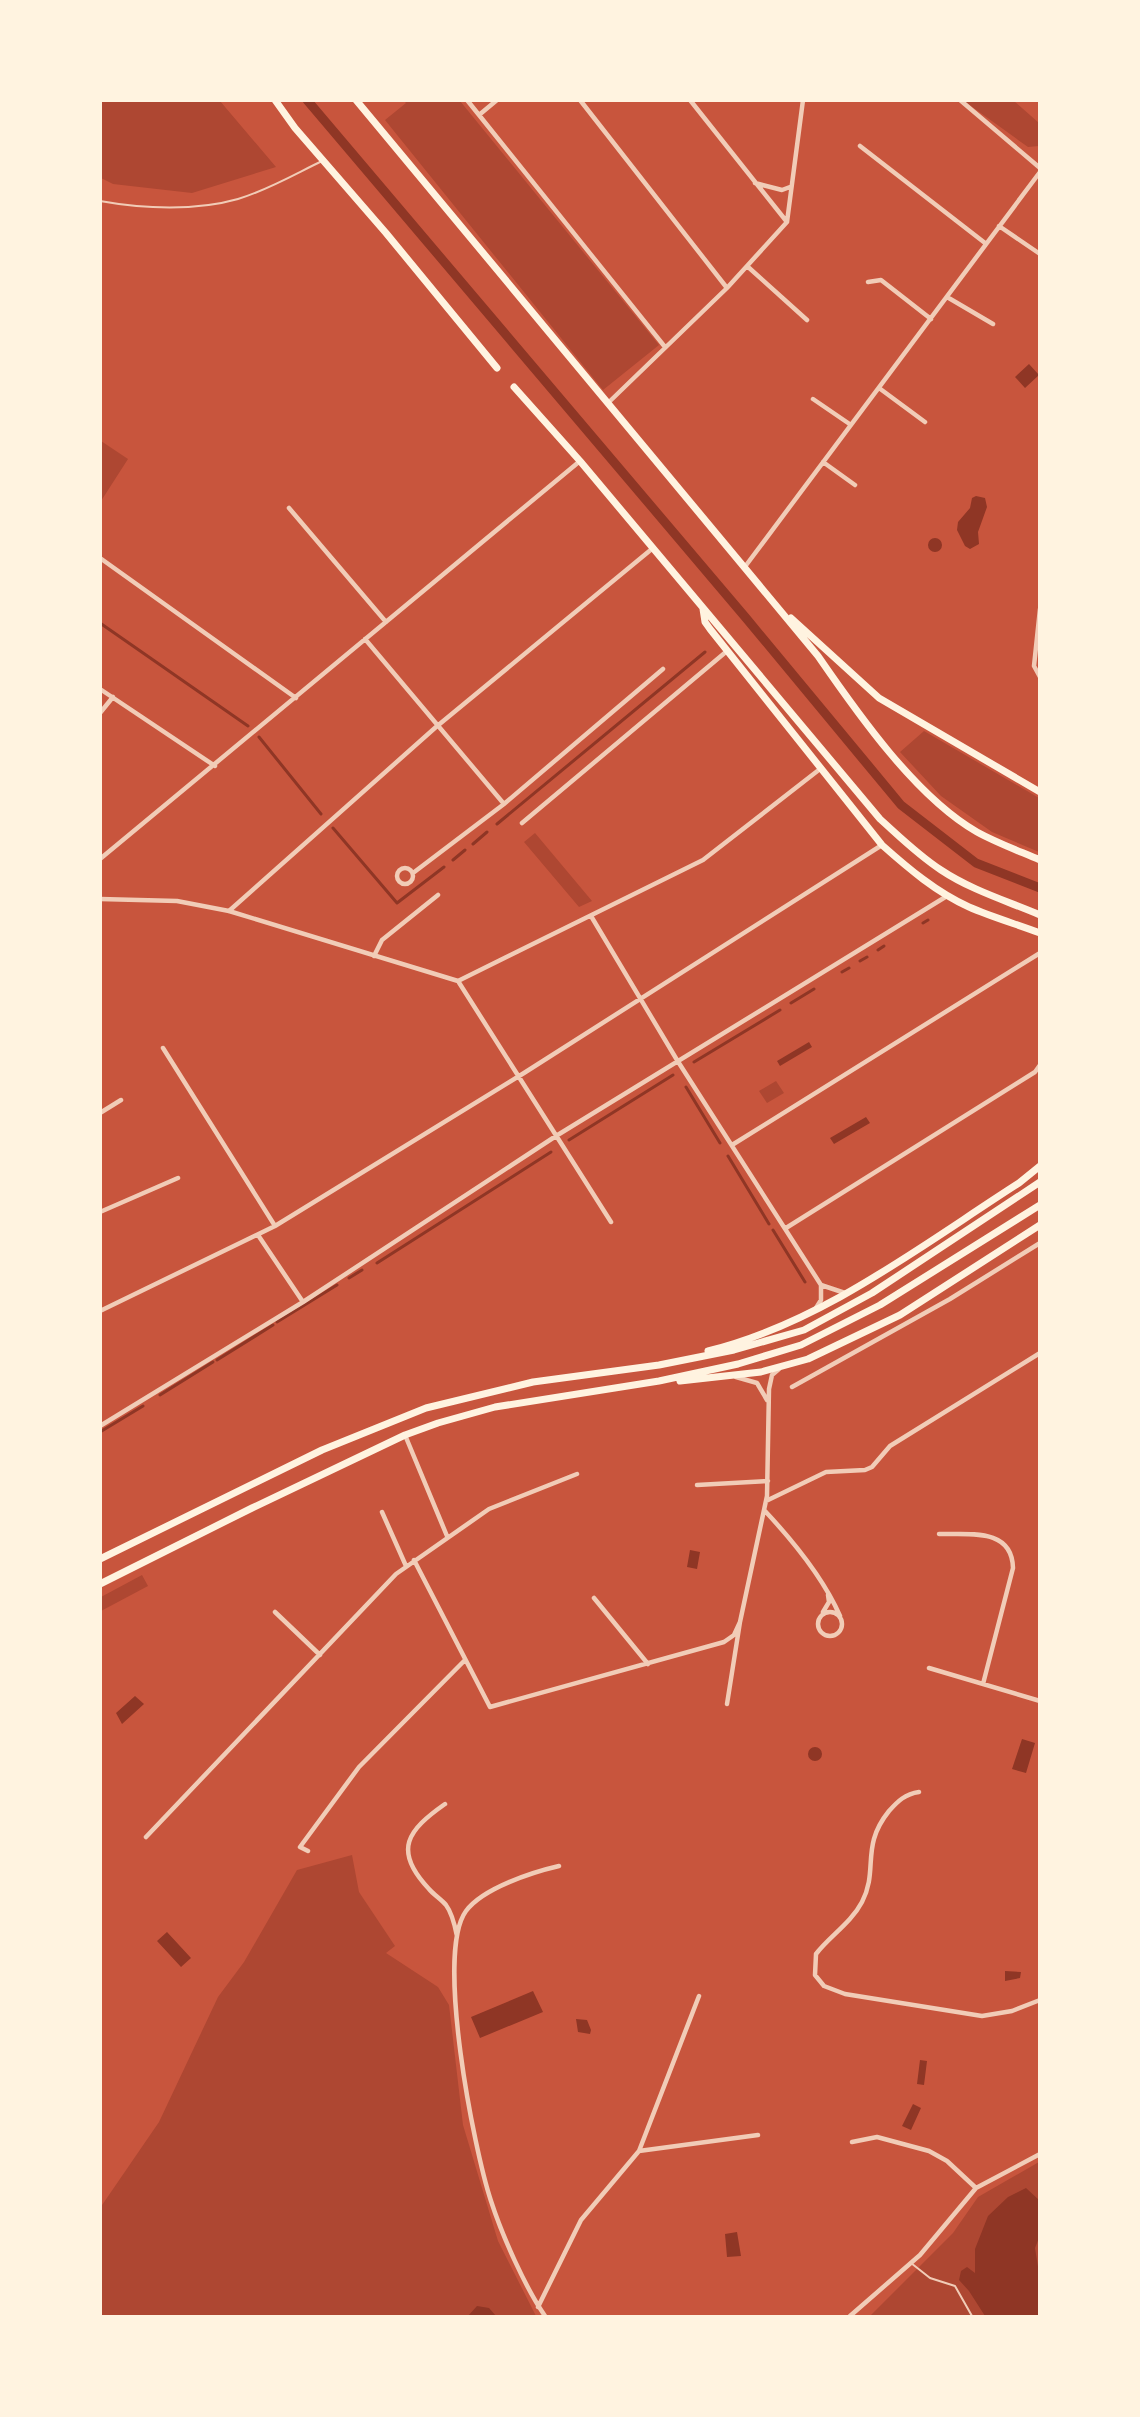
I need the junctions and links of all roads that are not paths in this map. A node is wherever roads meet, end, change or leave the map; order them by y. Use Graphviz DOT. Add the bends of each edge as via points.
graph roads {
  1 [pos="275,100"];
  2 [pos="467,100"];
  3 [pos="496,100"];
  4 [pos="580,100"];
  5 [pos="690,100"];
  6 [pos="803,100"];
  7 [pos="960,100"];
  8 [pos="357,101"];
  9 [pos="479,115"];
  10 [pos="860,146"];
  11 [pos="323,160"];
  12 [pos="1040,170"];
  13 [pos="753,182"];
  14 [pos="790,186"];
  15 [pos="100,201"];
  16 [pos="787,222"];
  17 [pos="999,226"];
  18 [pos="985,243"];
  19 [pos="1040,254"];
  20 [pos="747,266"];
  21 [pos="868,282"];
  22 [pos="727,288"];
  23 [pos="947,297"];
  24 [pos="931,319"];
  25 [pos="807,320"];
  26 [pos="993,324"];
  27 [pos="664,347"];
  28 [pos="497,368"];
  29 [pos="514,387"];
  30 [pos="879,388"];
  31 [pos="813,399"];
  32 [pos="608,403"];
  33 [pos="925,422"];
  34 [pos="851,425"];
  35 [pos="580,461"];
  36 [pos="823,462"];
  37 [pos="855,485"];
  38 [pos="289,508"];
  39 [pos="653,548"];
  40 [pos="100,558"];
  41 [pos="744,568"];
  42 [pos="703,609"];
  43 [pos="1040,609"];
  44 [pos="783,614"];
  45 [pos="386,622"];
  46 [pos="365,639"];
  47 [pos="727,651"];
  48 [pos="663,669"];
  49 [pos="1040,677"];
  50 [pos="100,688"];
  51 [pos="113,697"];
  52 [pos="296,698"];
  53 [pos="100,713"];
  54 [pos="436,727"];
  55 [pos="215,766"];
  56 [pos="820,769"];
  57 [pos="1040,792"];
  58 [pos="504,804"];
  59 [pos="522,823"];
  60 [pos="882,845"];
  61 [pos="100,859"];
  62 [pos="1040,860"];
  63 [pos="413,873"];
  64 [pos="438,895"];
  65 [pos="948,896"];
  66 [pos="100,898"];
  67 [pos="229,910"];
  68 [pos="1040,915"];
  69 [pos="591,916"];
  70 [pos="1040,933"];
  71 [pos="1040,953"];
  72 [pos="374,956"];
  73 [pos="458,981"];
  74 [pos="641,998"];
  75 [pos="163,1048"];
  76 [pos="677,1060"];
  77 [pos="1040,1065"];
  78 [pos="519,1076"];
  79 [pos="121,1100"];
  80 [pos="100,1113"];
  81 [pos="556,1136"];
  82 [pos="732,1145"];
  83 [pos="1040,1166"];
  84 [pos="178,1178"];
  85 [pos="1040,1182"];
  86 [pos="1040,1204"];
  87 [pos="100,1212"];
  88 [pos="611,1222"];
  89 [pos="1040,1225"];
  90 [pos="275,1226"];
  91 [pos="786,1228"];
  92 [pos="258,1235"];
  93 [pos="1040,1243"];
  94 [pos="821,1285"];
  95 [pos="845,1293"];
  96 [pos="303,1302"];
  97 [pos="816,1308"];
  98 [pos="100,1311"];
  99 [pos="1040,1353"];
  100 [pos="699,1356"];
  101 [pos="782,1368"];
  102 [pos="731,1376"];
  103 [pos="659,1381"];
  104 [pos="792,1387"];
  105 [pos="768,1403"];
  106 [pos="100,1426"];
  107 [pos="405,1436"];
  108 [pos="578,1474"];
  109 [pos="768,1480"];
  110 [pos="697,1485"];
  111 [pos="766,1501"];
  112 [pos="765,1511"];
  113 [pos="382,1512"];
  114 [pos="939,1534"];
  115 [pos="447,1536"];
  116 [pos="100,1559"];
  117 [pos="414,1560"];
  118 [pos="406,1566"];
  119 [pos="100,1584"];
  120 [pos="828,1593"];
  121 [pos="594,1598"];
  122 [pos="275,1612"];
  123 [pos="822,1614"];
  124 [pos="840,1616"];
  125 [pos="740,1622"];
  126 [pos="320,1655"];
  127 [pos="465,1660"];
  128 [pos="648,1664"];
  129 [pos="928,1668"];
  130 [pos="983,1684"];
  131 [pos="1040,1701"];
  132 [pos="727,1704"];
  133 [pos="919,1791"];
  134 [pos="445,1804"];
  135 [pos="146,1838"];
  136 [pos="308,1851"];
  137 [pos="560,1866"];
  138 [pos="458,1936"];
  139 [pos="699,1996"];
  140 [pos="1040,2000"];
  141 [pos="758,2134"];
  142 [pos="852,2142"];
  143 [pos="639,2151"];
  144 [pos="1040,2154"];
  145 [pos="976,2188"];
  146 [pos="911,2263"];
  147 [pos="538,2307"];
  148 [pos="545,2316"];
  149 [pos="850,2316"];
  150 [pos="972,2316"];
  1 -- 11 [label="highway"];
  2 -- 9 [label="street"];
  3 -- 9 [label="street"];
  4 -- 22 [label="street"];
  5 -- 13 [label="street"];
  6 -- 14 [label="street"];
  7 -- 12 [label="street"];
  8 -- 32 [label="highway"];
  9 -- 27 [label="street"];
  10 -- 18 [label="street"];
  11 -- 15 [label="lane" via="265,189 222,202 166,206"];
  11 -- 28 [label="highway"];
  12 -- 17 [label="street"];
  13 -- 14 [label="street" via="782,190"];
  13 -- 16 [label="street"];
  14 -- 16 [label="street"];
  16 -- 20 [label="street"];
  17 -- 18 [label="street"];
  17 -- 19 [label="street"];
  18 -- 23 [label="street"];
  20 -- 22 [label="street"];
  20 -- 25 [label="street"];
  21 -- 24 [label="street" via="881,279"];
  22 -- 27 [label="street"];
  23 -- 24 [label="street"];
  23 -- 26 [label="street"];
  24 -- 30 [label="street"];
  27 -- 32 [label="street"];
  29 -- 35 [label="highway"];
  30 -- 33 [label="street"];
  30 -- 34 [label="street"];
  31 -- 34 [label="street"];
  32 -- 41 [label="highway"];
  34 -- 36 [label="street"];
  35 -- 39 [label="highway"];
  35 -- 45 [label="street"];
  36 -- 37 [label="street"];
  36 -- 41 [label="street"];
  38 -- 45 [label="street"];
  39 -- 42 [label="highway"];
  39 -- 54 [label="street"];
  40 -- 52 [label="street"];
  41 -- 44 [label="highway"];
  42 -- 47 [label="highway" via="705,622"];
  42 -- 68 [label="highway" via="847,782 912,850 969,886"];
  43 -- 49 [label="street" via="1034,666"];
  44 -- 57 [label="highway" via="879,698"];
  44 -- 62 [label="highway" via="924,789 976,831"];
  45 -- 46 [label="street"];
  46 -- 52 [label="street"];
  46 -- 54 [label="street"];
  47 -- 56 [label="highway"];
  47 -- 59 [label="street"];
  48 -- 58 [label="street"];
  50 -- 51 [label="street"];
  51 -- 53 [label="street"];
  51 -- 55 [label="street"];
  52 -- 55 [label="street"];
  54 -- 58 [label="street"];
  54 -- 67 [label="street"];
  55 -- 61 [label="street"];
  56 -- 60 [label="highway"];
  56 -- 69 [label="street" via="703,860"];
  58 -- 63 [label="street"];
  60 -- 65 [label="highway" via="914,874"];
  60 -- 74 [label="street"];
  64 -- 72 [label="street" via="382,940"];
  65 -- 70 [label="highway"];
  65 -- 76 [label="street"];
  66 -- 67 [label="street" via="177,901"];
  67 -- 72 [label="street"];
  69 -- 73 [label="street"];
  69 -- 74 [label="street"];
  71 -- 82 [label="street"];
  72 -- 73 [label="street"];
  73 -- 78 [label="street"];
  74 -- 76 [label="street"];
  74 -- 78 [label="street"];
  75 -- 90 [label="street"];
  76 -- 81 [label="street"];
  76 -- 82 [label="street"];
  77 -- 91 [label="street" via="1035,1072"];
  78 -- 81 [label="street"];
  78 -- 90 [label="street"];
  79 -- 80 [label="street"];
  81 -- 88 [label="street"];
  81 -- 96 [label="street"];
  82 -- 91 [label="street"];
  83 -- 95 [label="highway"];
  84 -- 87 [label="street"];
  85 -- 100 [label="highway" via="825,1320 782,1338"];
  86 -- 103 [label="highway" via="880,1305 801,1345"];
  89 -- 101 [label="highway" via="900,1315"];
  90 -- 92 [label="street"];
  91 -- 94 [label="street"];
  92 -- 96 [label="street"];
  92 -- 98 [label="street"];
  93 -- 104 [label="street" via="950,1299"];
  94 -- 95 [label="street"];
  94 -- 97 [label="street" via="821,1300"];
  95 -- 97 [label="highway"];
  96 -- 106 [label="street"];
  97 -- 100 [label="highway"];
  99 -- 111 [label="street" via="890,1446 872,1467 826,1472"];
  100 -- 116 [label="highway" via="533,1382 426,1408 322,1450"];
  101 -- 102 [label="highway"];
  101 -- 105 [label="street" via="772,1375"];
  102 -- 103 [label="highway"];
  102 -- 105 [label="street" via="757,1383"];
  103 -- 107 [label="highway" via="495,1407 447,1419"];
  105 -- 109 [label="street"];
  107 -- 115 [label="street"];
  107 -- 119 [label="highway"];
  108 -- 115 [label="street" via="498,1504"];
  109 -- 110 [label="street"];
  109 -- 111 [label="street"];
  111 -- 112 [label="street"];
  112 -- 120 [label="street"];
  112 -- 125 [label="street"];
  113 -- 118 [label="street"];
  114 -- 130 [label="street" via="996,1537 1006,1545 1012,1558 1013,1568"];
  115 -- 117 [label="street"];
  117 -- 118 [label="street"];
  117 -- 127 [label="street"];
  118 -- 126 [label="street"];
  120 -- 123 [label="street" via="829,1602"];
  120 -- 124 [label="street"];
  121 -- 128 [label="street"];
  122 -- 126 [label="street"];
  123 -- 124 [label="street" via="831,1611"];
  123 -- 124 [label="street" via="818,1628 830,1637 842,1629"];
  125 -- 128 [label="street" via="734,1635 724,1642"];
  125 -- 132 [label="street"];
  126 -- 135 [label="street"];
  127 -- 128 [label="street" via="490,1707"];
  127 -- 136 [label="street" via="359,1767 300,1847"];
  129 -- 130 [label="street"];
  130 -- 131 [label="street"];
  133 -- 140 [label="street" via="896,1803 878,1824 871,1843 867,1890 851,1919 816,1954 815,1975 824,1986 845,1994 982,2016 1012,2011"];
  134 -- 138 [label="street" via="413,1829 407,1852 413,1869 447,1906"];
  137 -- 138 [label="street" via="533,1872 484,1897 465,1912"];
  138 -- 147 [label="street" via="454,1981 473,2121 491,2201"];
  139 -- 143 [label="street"];
  141 -- 143 [label="street"];
  142 -- 145 [label="street" via="873,2137 929,2151 947,2161"];
  143 -- 147 [label="street" via="581,2220"];
  144 -- 145 [label="street"];
  145 -- 146 [label="street"];
  146 -- 149 [label="street"];
  146 -- 150 [label="lane" via="930,2278 955,2286"];
  147 -- 148 [label="street"];
}
